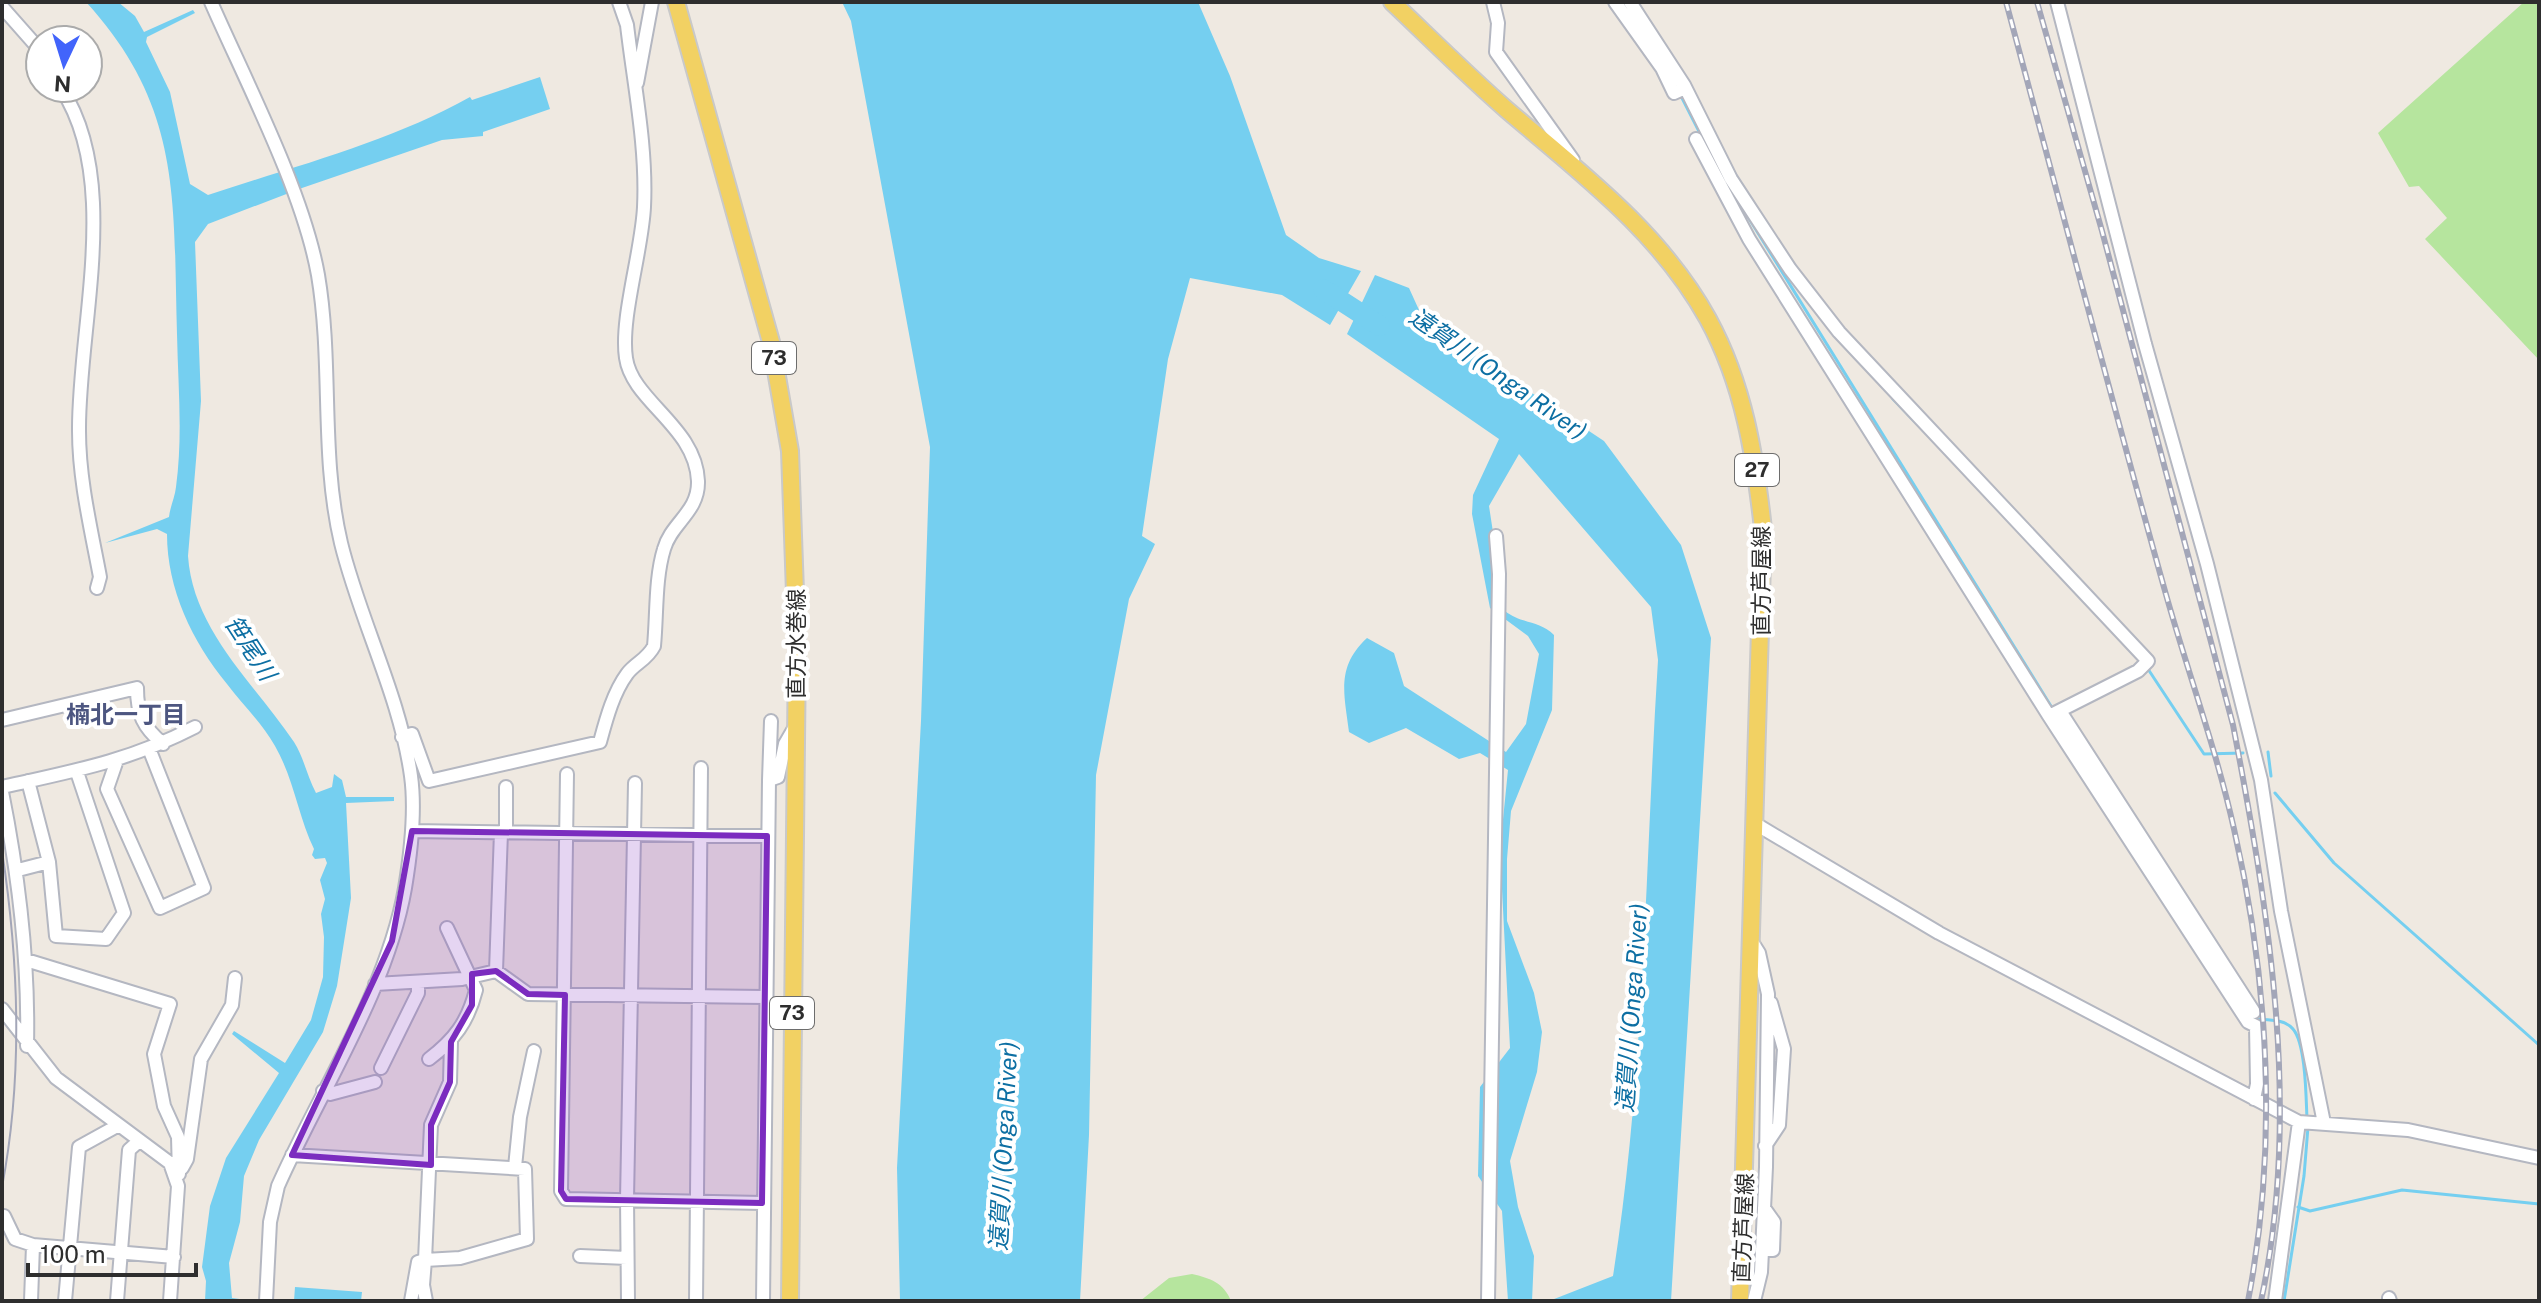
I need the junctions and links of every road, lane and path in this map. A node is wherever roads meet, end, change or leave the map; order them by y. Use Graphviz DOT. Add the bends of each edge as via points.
graph roads {
  1 [pos="211,2"];
  2 [pos="619,2"];
  3 [pos="652,2"];
  4 [pos="676,2"];
  5 [pos="1392,2"];
  6 [pos="1493,2"];
  7 [pos="1615,2"];
  8 [pos="1630,2"];
  9 [pos="2057,2"];
  10 [pos="2,7"];
  11 [pos="24,32"];
  12 [pos="635,90"];
  13 [pos="1681,90"];
  14 [pos="71,104"];
  15 [pos="1696,139"];
  16 [pos="1582,173"];
  17 [pos="1496,536"];
  18 [pos="97,588"];
  19 [pos="2,720"];
  20 [pos="771,721"];
  21 [pos="796,725"];
  22 [pos="195,727"];
  23 [pos="402,737"];
  24 [pos="163,744"];
  25 [pos="150,751"];
  26 [pos="117,760"];
  27 [pos="701,768"];
  28 [pos="77,772"];
  29 [pos="567,774"];
  30 [pos="769,780"];
  31 [pos="28,781"];
  32 [pos="635,783"];
  33 [pos="506,787"];
  34 [pos="2,789"];
  35 [pos="1754,823"];
  36 [pos="412,831"];
  37 [pos="504,832"];
  38 [pos="566,833"];
  39 [pos="634,834"];
  40 [pos="700,835"];
  41 [pos="767,836"];
  42 [pos="49,862"];
  43 [pos="18,870"];
  44 [pos="447,928"];
  45 [pos="1752,942"];
  46 [pos="26,960"];
  47 [pos="496,971"];
  48 [pos="473,977"];
  49 [pos="235,978"];
  50 [pos="418,982"];
  51 [pos="375,984"];
  52 [pos="565,995"];
  53 [pos="631,995"];
  54 [pos="698,997"];
  55 [pos="764,997"];
  56 [pos="2,1009"];
  57 [pos="2254,1012"];
  58 [pos="451,1042"];
  59 [pos="27,1046"];
  60 [pos="534,1051"];
  61 [pos="429,1059"];
  62 [pos="381,1068"];
  63 [pos="375,1082"];
  64 [pos="323,1091"];
  65 [pos="2254,1099"];
  66 [pos="2311,1122"];
  67 [pos="117,1126"];
  68 [pos="139,1141"];
  69 [pos="292,1155"];
  70 [pos="2539,1158"];
  71 [pos="431,1165"];
  72 [pos="515,1167"];
  73 [pos="178,1180"];
  74 [pos="627,1199"];
  75 [pos="696,1202"];
  76 [pos="762,1203"];
  77 [pos="4,1216"];
  78 [pos="33,1245"];
  79 [pos="68,1248"];
  80 [pos="121,1252"];
  81 [pos="580,1256"];
  82 [pos="174,1257"];
  83 [pos="627,1258"];
  84 [pos="425,1260"];
  85 [pos="31,1301"];
  86 [pos="65,1301"];
  87 [pos="117,1301"];
  88 [pos="170,1301"];
  89 [pos="266,1301"];
  90 [pos="411,1301"];
  91 [pos="426,1301"];
  92 [pos="628,1301"];
  93 [pos="696,1301"];
  94 [pos="763,1301"];
  95 [pos="790,1301"];
  96 [pos="1488,1301"];
  97 [pos="1740,1301"];
  98 [pos="1754,1301"];
  99 [pos="2275,1301"];
  1 -- 23 [label="street" via="299,208 318,274 329,469 341,543"];
  2 -- 12 [label="street"];
  3 -- 12 [label="street"];
  4 -- 21 [label="main road, 直方水巻線 / 73" via="771,342 790,451 796,538"];
  5 -- 16 [label="main road, 直方芦屋線 / 27"];
  6 -- 16 [label="street" via="1496,52"];
  7 -- 13 [label="street"];
  8 -- 13 [label="street"];
  9 -- 66 [label="street" via="2261,780"];
  10 -- 11 [label="street"];
  12 -- 23 [label="street" via="644,204 624,341 626,359 629,373 673,422 698,478 690,513 669,534 662,553 654,646 627,673 600,742 429,781 412,734"];
  13 -- 57 [label="street" via="1731,179 1839,332 2148,661 2057,712"];
  14 -- 18 [label="street" via="88,161 94,229 79,432 81,475 100,577"];
  15 -- 65 [label="street" via="1749,239 2049,716 2248,1022 2256,1026"];
  16 -- 35 [label="main road, 直方芦屋線 / 27" via="1680,275 1708,320 1747,418 1763,529"];
  17 -- 96 [label="street"];
  19 -- 24 [label="street" via="137,688 137,713"];
  20 -- 30 [label="street"];
  21 -- 30 [label="street" via="785,744 778,777"];
  21 -- 95 [label="main road, 直方水巻線 / 73"];
  22 -- 24 [label="street"];
  23 -- 36 [label="street" via="411,777"];
  24 -- 25 [label="street"];
  25 -- 26 [label="street"];
  25 -- 26 [label="street" via="204,888 160,908 107,789"];
  26 -- 28 [label="street"];
  27 -- 40 [label="street"];
  28 -- 31 [label="street"];
  28 -- 42 [label="street" via="124,913 106,939 56,936"];
  29 -- 38 [label="street"];
  30 -- 41 [label="street"];
  31 -- 34 [label="street"];
  31 -- 42 [label="street"];
  32 -- 39 [label="street"];
  33 -- 37 [label="street"];
  34 -- 43 [label="street"];
  35 -- 45 [label="main road, 直方芦屋線 / 27"];
  35 -- 65 [label="street" via="1939,933"];
  36 -- 37 [label="street"];
  36 -- 51 [label="street" via="402,902"];
  37 -- 38 [label="street"];
  37 -- 47 [label="street"];
  38 -- 39 [label="street"];
  38 -- 52 [label="street"];
  39 -- 40 [label="street"];
  39 -- 53 [label="street"];
  40 -- 41 [label="street"];
  40 -- 54 [label="street"];
  41 -- 55 [label="street"];
  42 -- 43 [label="street"];
  43 -- 46 [label="street"];
  44 -- 48 [label="street"];
  45 -- 97 [label="main road, 直方芦屋線 / 27"];
  45 -- 98 [label="street" via="1768,996 1764,1208"];
  46 -- 59 [label="street"];
  46 -- 73 [label="street" via="170,1004 154,1054 164,1106 178,1137"];
  47 -- 48 [label="street"];
  47 -- 52 [label="street" via="528,994"];
  48 -- 50 [label="street"];
  48 -- 58 [label="street" via="472,1005"];
  49 -- 73 [label="street" via="232,1005 201,1059 187,1159"];
  50 -- 51 [label="street"];
  50 -- 62 [label="street" via="418,993"];
  51 -- 64 [label="street"];
  52 -- 53 [label="street"];
  52 -- 74 [label="street" via="561,1191 566,1199"];
  53 -- 54 [label="street"];
  53 -- 74 [label="street"];
  54 -- 55 [label="street"];
  54 -- 75 [label="street"];
  55 -- 76 [label="street"];
  56 -- 59 [label="street"];
  58 -- 61 [label="street"];
  58 -- 71 [label="street" via="450,1082 431,1125"];
  59 -- 67 [label="street" via="56,1078"];
  60 -- 72 [label="street"];
  63 -- 64 [label="street" via="330,1094"];
  64 -- 69 [label="street"];
  65 -- 66 [label="street"];
  66 -- 70 [label="street" via="2408,1130"];
  66 -- 99 [label="street"];
  67 -- 68 [label="street"];
  67 -- 79 [label="street" via="79,1147"];
  68 -- 73 [label="street" via="170,1163"];
  68 -- 80 [label="street" via="129,1150"];
  69 -- 71 [label="street"];
  69 -- 89 [label="street" via="270,1222"];
  71 -- 72 [label="street"];
  71 -- 84 [label="street"];
  72 -- 84 [label="street" via="525,1169 527,1239 460,1258"];
  73 -- 82 [label="street"];
  74 -- 75 [label="street"];
  74 -- 83 [label="street"];
  75 -- 76 [label="street"];
  75 -- 93 [label="street"];
  76 -- 94 [label="street"];
  77 -- 78 [label="street" via="15,1239"];
  78 -- 79 [label="street"];
  78 -- 85 [label="street"];
  79 -- 80 [label="street"];
  79 -- 86 [label="street"];
  80 -- 82 [label="street"];
  80 -- 87 [label="street"];
  81 -- 83 [label="street"];
  82 -- 88 [label="street"];
  83 -- 92 [label="street"];
  84 -- 90 [label="street" via="418,1262"];
  84 -- 91 [label="street"];
}
